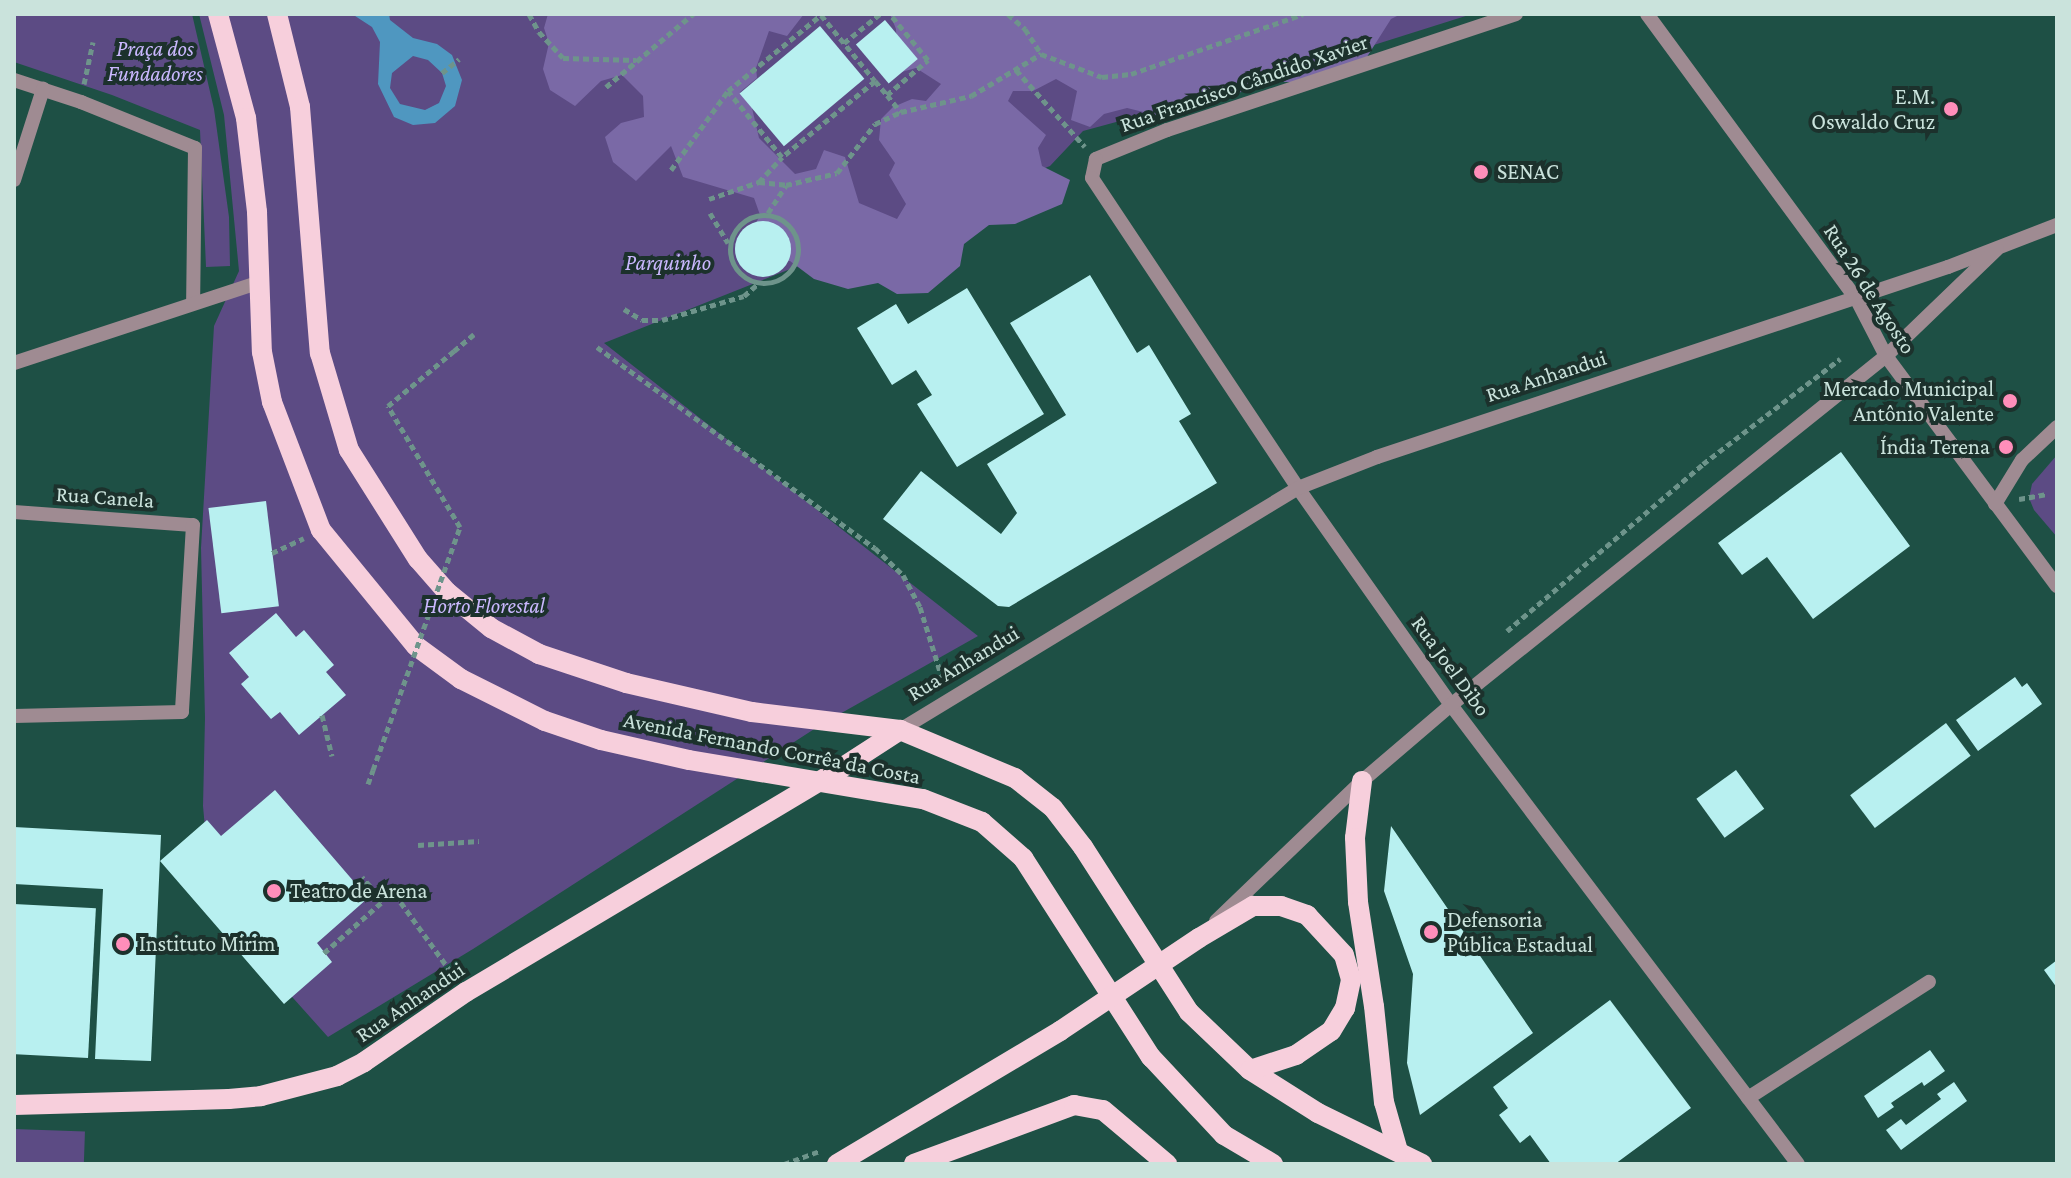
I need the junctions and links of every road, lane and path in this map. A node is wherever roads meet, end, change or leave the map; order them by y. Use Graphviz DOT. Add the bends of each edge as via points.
graph roads {
  1 [pos="218,14"];
  2 [pos="277,14"];
  3 [pos="529,14"];
  4 [pos="693,14"];
  5 [pos="880,14"];
  6 [pos="890,14"];
  7 [pos="1008,14"];
  8 [pos="1303,14"];
  9 [pos="1516,14"];
  10 [pos="1647,14"];
  11 [pos="93,42"];
  12 [pos="844,43"];
  13 [pos="1041,54"];
  14 [pos="458,60"];
  15 [pos="636,60"];
  16 [pos="1016,70"];
  17 [pos="443,72"];
  18 [pos="14,80"];
  19 [pos="875,81"];
  20 [pos="606,87"];
  21 [pos="43,89"];
  22 [pos="728,91"];
  23 [pos="887,95"];
  24 [pos="81,102"];
  25 [pos="901,112"];
  26 [pos="782,157"];
  27 [pos="1096,159"];
  28 [pos="671,170"];
  29 [pos="14,180"];
  30 [pos="759,182"];
  31 [pos="786,185"];
  32 [pos="709,199"];
  33 [pos="710,213"];
  34 [pos="768,213"];
  35 [pos="2057,225"];
  36 [pos="728,243"];
  37 [pos="2003,244"];
  38 [pos="261,282"];
  39 [pos="758,284"];
  40 [pos="1856,298"];
  41 [pos="193,302"];
  42 [pos="624,309"];
  43 [pos="474,334"];
  44 [pos="597,347"];
  45 [pos="1886,356"];
  46 [pos="14,363"];
  47 [pos="2057,427"];
  48 [pos="1298,488"];
  49 [pos="1995,504"];
  50 [pos="14,512"];
  51 [pos="321,530"];
  52 [pos="272,553"];
  53 [pos="2057,586"];
  54 [pos="949,700"];
  55 [pos="1451,705"];
  56 [pos="322,715"];
  57 [pos="14,716"];
  58 [pos="900,730"];
  59 [pos="332,756"];
  60 [pos="1362,781"];
  61 [pos="818,782"];
  62 [pos="368,784"];
  63 [pos="479,841"];
  64 [pos="418,845"];
  65 [pos="362,877"];
  66 [pos="389,886"];
  67 [pos="1199,938"];
  68 [pos="324,953"];
  69 [pos="1929,982"];
  70 [pos="466,992"];
  71 [pos="1250,1070"];
  72 [pos="1748,1098"];
  73 [pos="14,1105"];
  74 [pos="1398,1151"];
  75 [pos="837,1164"];
  76 [pos="914,1164"];
  77 [pos="1167,1164"];
  78 [pos="1273,1164"];
  79 [pos="1422,1164"];
  80 [pos="1798,1164"];
  1 -- 38 [label="main road, Avenida Fernando Corrêa da Costa" via="246,118"];
  2 -- 58 [label="main road, Avenida Fernando Corrêa da Costa" via="300,107 320,353 349,450 411,548 447,592 491,628 539,654 626,683 752,712"];
  3 -- 15 [label="path" via="563,58"];
  4 -- 15 [label="path"];
  5 -- 12 [label="path"];
  6 -- 23 [label="path" via="928,60"];
  7 -- 13 [label="path"];
  8 -- 13 [label="path" via="1131,74 1102,77"];
  9 -- 27 [label="street, Rua Francisco Cândido Xavier" via="1219,111"];
  10 -- 40 [label="street, Rua 26 de Agosto"];
  11 -- 24 [label="path"];
  12 -- 19 [label="path"];
  12 -- 22 [label="path" via="821,15"];
  13 -- 16 [label="path"];
  14 -- 17 [label="path"];
  15 -- 20 [label="path"];
  16 -- 25 [label="path" via="971,96"];
  16 -- 27 [label="path"];
  18 -- 21 [label="street"];
  19 -- 23 [label="path"];
  19 -- 26 [label="path"];
  21 -- 24 [label="street"];
  21 -- 29 [label="street"];
  22 -- 26 [label="path"];
  22 -- 28 [label="path"];
  23 -- 25 [label="path"];
  24 -- 41 [label="street" via="195,148"];
  25 -- 31 [label="path" via="875,124 837,173"];
  26 -- 30 [label="path"];
  27 -- 48 [label="street, Rua Joel Dibo" via="1092,178"];
  30 -- 31 [label="path"];
  30 -- 32 [label="path"];
  31 -- 34 [label="path"];
  33 -- 36 [label="path"];
  34 -- 36 [label="path" via="744,220"];
  34 -- 39 [label="path" via="792,228 798,255 784,277"];
  35 -- 37 [label="street, Rua Anhandui"];
  36 -- 39 [label="path" via="735,269"];
  37 -- 40 [label="street, Rua Anhandui"];
  37 -- 45 [label="street"];
  38 -- 41 [label="street"];
  38 -- 51 [label="main road, Avenida Fernando Corrêa da Costa" via="262,352 272,402"];
  39 -- 42 [label="path" via="744,296 662,320 642,320"];
  40 -- 45 [label="street, Rua 26 de Agosto"];
  40 -- 48 [label="street, Rua Anhandui"];
  41 -- 46 [label="street"];
  43 -- 62 [label="path, bridge" via="388,406 460,527"];
  44 -- 54 [label="path" via="875,548 903,575 920,607"];
  45 -- 49 [label="street, Rua 26 de Agosto"];
  45 -- 55 [label="street"];
  47 -- 49 [label="street" via="2022,460"];
  48 -- 54 [label="street, Rua Anhandui"];
  48 -- 55 [label="street, Rua Joel Dibo"];
  49 -- 53 [label="street, Rua 26 de Agosto"];
  50 -- 57 [label="street, Rua Canela" via="193,525 182,712"];
  51 -- 52 [label="path"];
  51 -- 61 [label="main road, Avenida Fernando Corrêa da Costa" via="416,646 461,679 531,714 601,740"];
  54 -- 58 [label="street, Rua Anhandui"];
  55 -- 60 [label="street"];
  55 -- 72 [label="street, Rua Joel Dibo"];
  56 -- 59 [label="path"];
  58 -- 61 [label="main road, Rua Anhandui"];
  58 -- 71 [label="main road, Avenida Fernando Corrêa da Costa" via="1015,778 1053,808 1189,1012"];
  60 -- 67 [label="street"];
  60 -- 74 [label="main road" via="1355,838 1358,902 1384,1102"];
  61 -- 70 [label="main road, Rua Anhandui"];
  61 -- 78 [label="main road, Avenida Fernando Corrêa da Costa" via="923,799 982,822 1023,858 1151,1057 1224,1135"];
  63 -- 64 [label="path"];
  65 -- 68 [label="path" via="383,901"];
  66 -- 70 [label="path"];
  67 -- 71 [label="main road" via="1253,906 1281,906 1307,915 1344,955 1351,980 1345,1008 1331,1031 1296,1055"];
  67 -- 75 [label="main road, bridge" via="1060,1031"];
  69 -- 72 [label="street"];
  70 -- 73 [label="main road, Rua Anhandui" via="337,1076 261,1096"];
  71 -- 74 [label="main road, Avenida Fernando Corrêa da Costa" via="1318,1113"];
  72 -- 80 [label="street, Rua Joel Dibo"];
  74 -- 79 [label="main road, Avenida Fernando Corrêa da Costa"];
  76 -- 77 [label="main road" via="1074,1105 1103,1110"];
}
